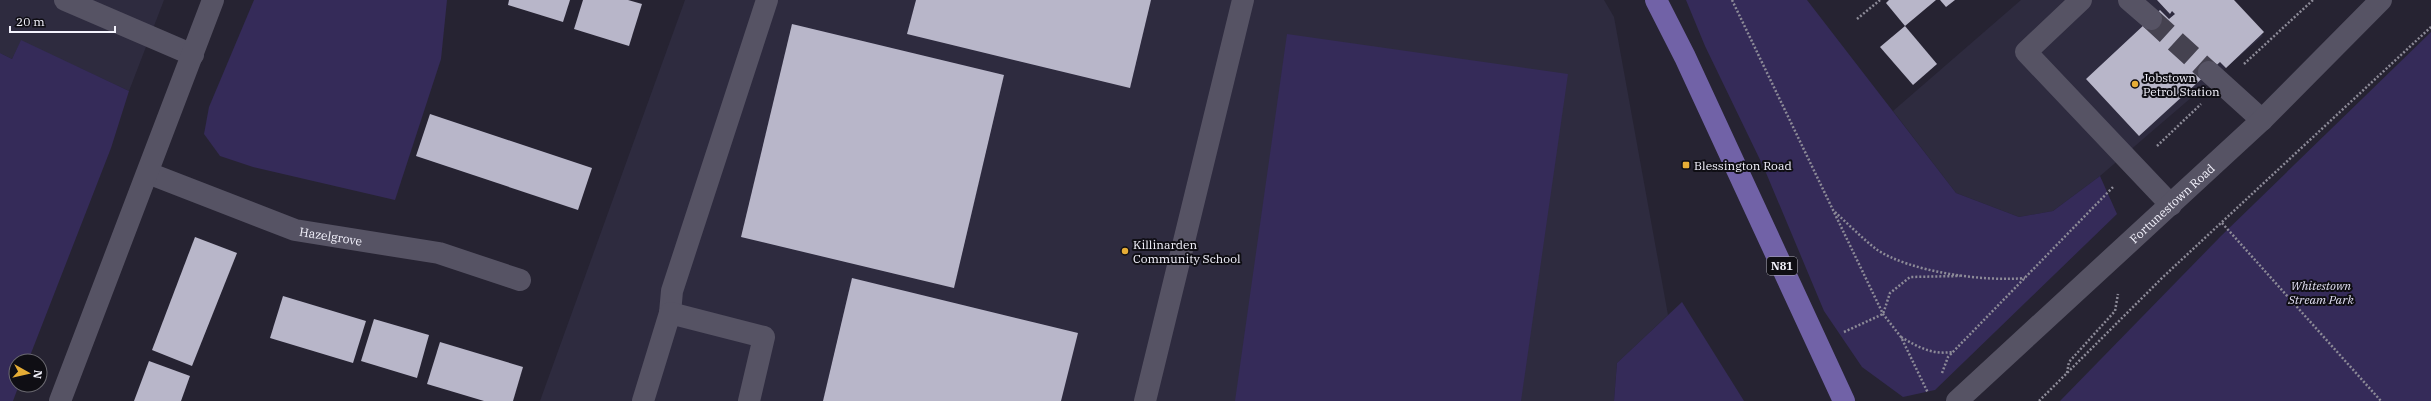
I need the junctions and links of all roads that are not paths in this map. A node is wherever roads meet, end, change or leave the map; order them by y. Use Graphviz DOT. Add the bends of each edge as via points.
graph roads {
  1 [pos="65,0"];
  2 [pos="213,0"];
  3 [pos="767,0"];
  4 [pos="1243,0"];
  5 [pos="1656,0"];
  6 [pos="2081,0"];
  7 [pos="2129,0"];
  8 [pos="2381,0"];
  9 [pos="2151,19"];
  10 [pos="192,55"];
  11 [pos="2209,72"];
  12 [pos="2262,120"];
  13 [pos="148,173"];
  14 [pos="2171,205"];
  15 [pos="520,280"];
  16 [pos="670,313"];
  17 [pos="60,401"];
  18 [pos="643,401"];
  19 [pos="749,401"];
  20 [pos="1145,401"];
  21 [pos="1844,401"];
  22 [pos="1958,401"];
  1 -- 10 [label="street"];
  2 -- 10 [label="street"];
  3 -- 16 [label="street" via="672,291"];
  4 -- 20 [label="street"];
  5 -- 21 [label="main road, N81" via="1685,57"];
  6 -- 14 [label="street" via="2026,52"];
  7 -- 9 [label="street"];
  8 -- 12 [label="street, Fortunestown Road"];
  10 -- 13 [label="street"];
  11 -- 12 [label="street"];
  12 -- 14 [label="street, Fortunestown Road"];
  13 -- 15 [label="street, Hazelgrove" via="295,230 438,253"];
  13 -- 17 [label="street"];
  14 -- 22 [label="street, Fortunestown Road"];
  16 -- 18 [label="street"];
  16 -- 19 [label="street" via="764,337"];
}
